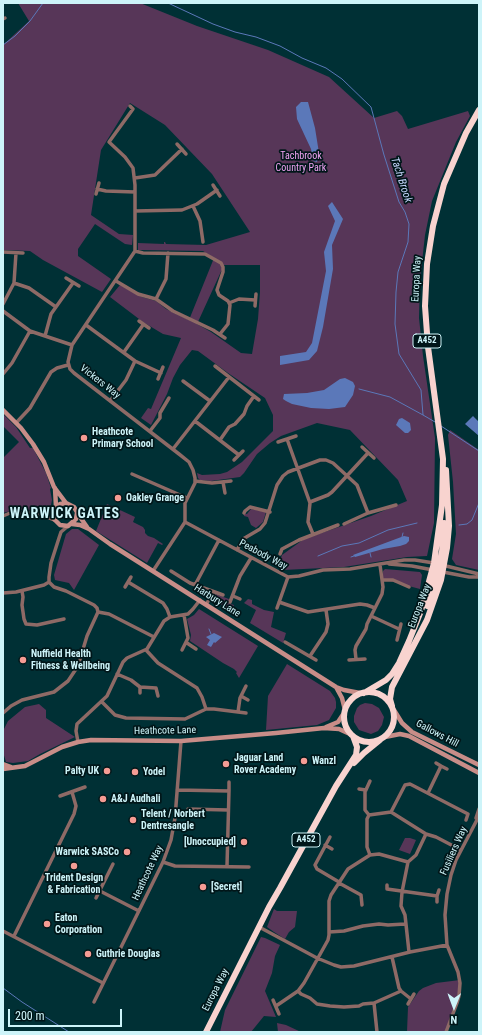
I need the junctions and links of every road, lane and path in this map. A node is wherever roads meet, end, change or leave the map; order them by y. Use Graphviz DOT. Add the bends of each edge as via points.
graph roads {
  1 [pos="133,109"];
  2 [pos="479,110"];
  3 [pos="177,144"];
  4 [pos="182,149"];
  5 [pos="186,154"];
  6 [pos="135,178"];
  7 [pos="99,183"];
  8 [pos="213,185"];
  9 [pos="97,189"];
  10 [pos="216,190"];
  11 [pos="135,192"];
  12 [pos="96,194"];
  13 [pos="220,196"];
  14 [pos="193,206"];
  15 [pos="135,211"];
  16 [pos="203,242"];
  17 [pos="3,252"];
  18 [pos="135,252"];
  19 [pos="16,253"];
  20 [pos="23,253"];
  21 [pos="168,253"];
  22 [pos="66,278"];
  23 [pos="116,281"];
  24 [pos="14,283"];
  25 [pos="73,283"];
  26 [pos="78,286"];
  27 [pos="256,294"];
  28 [pos="156,299"];
  29 [pos="256,300"];
  30 [pos="229,303"];
  31 [pos="3,304"];
  32 [pos="255,306"];
  33 [pos="56,307"];
  34 [pos="3,311"];
  35 [pos="138,321"];
  36 [pos="86,324"];
  37 [pos="143,325"];
  38 [pos="149,328"];
  39 [pos="30,331"];
  40 [pos="220,334"];
  41 [pos="44,336"];
  42 [pos="225,338"];
  43 [pos="72,345"];
  44 [pos="124,352"];
  45 [pos="135,361"];
  46 [pos="68,365"];
  47 [pos="215,366"];
  48 [pos="163,367"];
  49 [pos="161,373"];
  50 [pos="3,374"];
  51 [pos="229,377"];
  52 [pos="158,379"];
  53 [pos="184,381"];
  54 [pos="254,396"];
  55 [pos="169,398"];
  56 [pos="110,400"];
  57 [pos="259,400"];
  58 [pos="210,401"];
  59 [pos="3,410"];
  60 [pos="195,421"];
  61 [pos="16,423"];
  62 [pos="150,431"];
  63 [pos="296,436"];
  64 [pos="287,439"];
  65 [pos="220,440"];
  66 [pos="278,442"];
  67 [pos="362,447"];
  68 [pos="173,449"];
  69 [pos="243,451"];
  70 [pos="368,453"];
  71 [pos="239,455"];
  72 [pos="374,458"];
  73 [pos="443,459"];
  74 [pos="234,460"];
  75 [pos="298,468"];
  76 [pos="132,474"];
  77 [pos="347,475"];
  78 [pos="195,481"];
  79 [pos="231,481"];
  80 [pos="223,482"];
  81 [pos="54,487"];
  82 [pos="225,493"];
  83 [pos="187,498"];
  84 [pos="310,502"];
  85 [pos="66,503"];
  86 [pos="396,505"];
  87 [pos="55,508"];
  88 [pos="270,512"];
  89 [pos="77,513"];
  90 [pos="244,513"];
  91 [pos="368,513"];
  92 [pos="39,514"];
  93 [pos="3,516"];
  94 [pos="55,521"];
  95 [pos="185,522"];
  96 [pos="344,524"];
  97 [pos="70,525"];
  98 [pos="338,525"];
  99 [pos="89,529"];
  100 [pos="60,534"];
  101 [pos="313,534"];
  102 [pos="219,540"];
  103 [pos="237,550"];
  104 [pos="280,554"];
  105 [pos="250,558"];
  106 [pos="387,564"];
  107 [pos="380,565"];
  108 [pos="438,568"];
  109 [pos="153,571"];
  110 [pos="171,571"];
  111 [pos="479,574"];
  112 [pos="131,577"];
  113 [pos="288,577"];
  114 [pos="479,577"];
  115 [pos="382,580"];
  116 [pos="49,582"];
  117 [pos="128,582"];
  118 [pos="195,584"];
  119 [pos="125,587"];
  120 [pos="409,587"];
  121 [pos="22,591"];
  122 [pos="213,592"];
  123 [pos="3,594"];
  124 [pos="223,595"];
  125 [pos="233,596"];
  126 [pos="240,599"];
  127 [pos="200,600"];
  128 [pos="230,602"];
  129 [pos="279,602"];
  130 [pos="206,605"];
  131 [pos="277,608"];
  132 [pos="375,608"];
  133 [pos="326,610"];
  134 [pos="98,612"];
  135 [pos="184,616"];
  136 [pos="371,616"];
  137 [pos="170,617"];
  138 [pos="64,619"];
  139 [pos="401,624"];
  140 [pos="399,629"];
  141 [pos="154,637"];
  142 [pos="397,640"];
  143 [pos="285,642"];
  144 [pos="187,643"];
  145 [pos="196,649"];
  146 [pos="146,650"];
  147 [pos="182,650"];
  148 [pos="310,656"];
  149 [pos="356,659"];
  150 [pos="364,659"];
  151 [pos="316,660"];
  152 [pos="349,660"];
  153 [pos="117,674"];
  154 [pos="246,686"];
  155 [pos="140,687"];
  156 [pos="336,687"];
  157 [pos="140,693"];
  158 [pos="362,693"];
  159 [pos="158,696"];
  160 [pos="240,696"];
  161 [pos="248,700"];
  162 [pos="102,702"];
  163 [pos="3,704"];
  164 [pos="393,708"];
  165 [pos="7,709"];
  166 [pos="206,710"];
  167 [pos="344,711"];
  168 [pos="3,712"];
  169 [pos="238,712"];
  170 [pos="246,713"];
  171 [pos="324,728"];
  172 [pos="352,735"];
  173 [pos="383,738"];
  174 [pos="181,741"];
  175 [pos="78,742"];
  176 [pos="436,763"];
  177 [pos="3,764"];
  178 [pos="479,765"];
  179 [pos="441,766"];
  180 [pos="11,767"];
  181 [pos="3,769"];
  182 [pos="447,769"];
  183 [pos="479,773"];
  184 [pos="370,781"];
  185 [pos="229,782"];
  186 [pos="85,787"];
  187 [pos="359,789"];
  188 [pos="178,790"];
  189 [pos="366,790"];
  190 [pos="229,791"];
  191 [pos="72,792"];
  192 [pos="333,792"];
  193 [pos="428,793"];
  194 [pos="60,796"];
  195 [pos="188,809"];
  196 [pos="470,809"];
  197 [pos="479,809"];
  198 [pos="228,810"];
  199 [pos="391,812"];
  200 [pos="468,814"];
  201 [pos="369,815"];
  202 [pos="479,816"];
  203 [pos="466,820"];
  204 [pos="475,823"];
  205 [pos="426,834"];
  206 [pos="330,837"];
  207 [pos="325,845"];
  208 [pos="332,849"];
  209 [pos="461,850"];
  210 [pos="370,855"];
  211 [pos="406,861"];
  212 [pos="162,862"];
  213 [pos="113,864"];
  214 [pos="227,866"];
  215 [pos="249,866"];
  216 [pos="339,882"];
  217 [pos="280,888"];
  218 [pos="386,888"];
  219 [pos="439,890"];
  220 [pos="100,891"];
  221 [pos="402,892"];
  222 [pos="437,896"];
  223 [pos="96,898"];
  224 [pos="437,902"];
  225 [pos="362,905"];
  226 [pos="139,911"];
  227 [pos="405,924"];
  228 [pos="262,928"];
  229 [pos="3,931"];
  230 [pos="329,932"];
  231 [pos="14,936"];
  232 [pos="447,945"];
  233 [pos="409,952"];
  234 [pos="244,957"];
  235 [pos="392,957"];
  236 [pos="317,958"];
  237 [pos="103,983"];
  238 [pos="298,991"];
  239 [pos="401,992"];
  240 [pos="414,994"];
  241 [pos="411,999"];
  242 [pos="273,1000"];
  243 [pos="94,1002"];
  244 [pos="374,1003"];
  245 [pos="408,1004"];
  246 [pos="276,1006"];
  247 [pos="279,1014"];
  248 [pos="206,1032"];
  249 [pos="377,1032"];
  250 [pos="446,1032"];
  1 -- 6 [label="street" via="109,142 133,168"];
  2 -- 73 [label="highway, Europa Way / A452" via="444,184 429,249 426,330"];
  3 -- 4 [label="street"];
  4 -- 5 [label="street"];
  4 -- 6 [label="street" via="155,175"];
  6 -- 11 [label="street"];
  7 -- 9 [label="street"];
  8 -- 10 [label="street"];
  9 -- 11 [label="street"];
  9 -- 12 [label="street"];
  10 -- 13 [label="street"];
  10 -- 14 [label="street"];
  11 -- 15 [label="street"];
  14 -- 15 [label="street" via="174,211"];
  14 -- 16 [label="street" via="200,221"];
  15 -- 18 [label="street"];
  17 -- 19 [label="street"];
  18 -- 21 [label="street"];
  18 -- 23 [label="street, Vickers Way"];
  19 -- 20 [label="street"];
  19 -- 24 [label="street"];
  21 -- 28 [label="street" via="166,279"];
  21 -- 30 [label="street" via="205,254 219,262 223,270 217,286 218,293"];
  22 -- 25 [label="street"];
  23 -- 28 [label="street" via="138,294"];
  23 -- 36 [label="street, Vickers Way"];
  24 -- 31 [label="street"];
  24 -- 33 [label="street" via="29,288"];
  25 -- 26 [label="street"];
  25 -- 33 [label="street"];
  27 -- 29 [label="street"];
  28 -- 40 [label="street" via="173,311"];
  29 -- 30 [label="street" via="239,299"];
  29 -- 32 [label="street"];
  30 -- 40 [label="street" via="228,324"];
  33 -- 41 [label="street"];
  34 -- 39 [label="street"];
  35 -- 37 [label="street"];
  36 -- 43 [label="street, Vickers Way"];
  36 -- 44 [label="street"];
  37 -- 38 [label="street"];
  37 -- 44 [label="street"];
  39 -- 41 [label="street"];
  39 -- 50 [label="street"];
  40 -- 42 [label="street"];
  41 -- 43 [label="street"];
  43 -- 46 [label="street, Vickers Way"];
  44 -- 45 [label="street"];
  45 -- 49 [label="street"];
  45 -- 56 [label="street" via="124,383"];
  46 -- 56 [label="street, Vickers Way" via="74,373"];
  46 -- 61 [label="street" via="51,372 30,408"];
  47 -- 51 [label="street"];
  48 -- 49 [label="street"];
  49 -- 52 [label="street"];
  51 -- 54 [label="street"];
  51 -- 58 [label="street"];
  53 -- 58 [label="street"];
  54 -- 57 [label="street"];
  54 -- 65 [label="street" via="244,414"];
  55 -- 62 [label="street" via="160,413 160,418"];
  56 -- 62 [label="street, Vickers Way"];
  58 -- 60 [label="street"];
  59 -- 61 [label="street"];
  60 -- 65 [label="street"];
  60 -- 68 [label="street"];
  61 -- 81 [label="street" via="41,456"];
  62 -- 68 [label="street, Vickers Way"];
  63 -- 64 [label="street"];
  64 -- 66 [label="street"];
  64 -- 75 [label="street"];
  65 -- 71 [label="street"];
  67 -- 70 [label="street"];
  68 -- 78 [label="street, Vickers Way" via="192,466"];
  69 -- 71 [label="street"];
  70 -- 72 [label="street"];
  70 -- 77 [label="street"];
  71 -- 74 [label="street"];
  73 -- 108 [label="highway, Europa Way / A452"];
  73 -- 108 [label="highway, Europa Way / A452" via="447,479 449,526"];
  75 -- 77 [label="street" via="326,460"];
  75 -- 84 [label="street"];
  75 -- 88 [label="street" via="288,472 280,480"];
  76 -- 83 [label="street"];
  77 -- 84 [label="street" via="328,495"];
  77 -- 91 [label="street" via="360,489"];
  78 -- 80 [label="street"];
  78 -- 83 [label="street"];
  79 -- 80 [label="street"];
  80 -- 82 [label="street"];
  81 -- 85 [label="street"];
  81 -- 87 [label="street"];
  83 -- 95 [label="street" via="184,506"];
  84 -- 101 [label="street" via="308,520"];
  85 -- 87 [label="street"];
  85 -- 89 [label="street" via="74,507"];
  86 -- 91 [label="street"];
  87 -- 92 [label="street" via="48,513"];
  87 -- 94 [label="street"];
  88 -- 90 [label="street" via="250,507"];
  88 -- 103 [label="street" via="260,529 244,538"];
  89 -- 97 [label="street" via="76,519"];
  89 -- 99 [label="street, Harbury Lane"];
  91 -- 96 [label="street"];
  92 -- 93 [label="street" via="16,513"];
  92 -- 94 [label="street"];
  94 -- 97 [label="street" via="62,526"];
  94 -- 100 [label="street"];
  95 -- 102 [label="street, Peabody Way"];
  95 -- 109 [label="street"];
  97 -- 99 [label="street, Harbury Lane" via="80,525"];
  97 -- 100 [label="street"];
  98 -- 101 [label="street"];
  99 -- 109 [label="street, Harbury Lane"];
  100 -- 116 [label="street" via="51,563"];
  101 -- 104 [label="street" via="282,549"];
  102 -- 103 [label="street, Peabody Way"];
  102 -- 118 [label="street"];
  103 -- 105 [label="street, Peabody Way"];
  105 -- 113 [label="street, Peabody Way"];
  105 -- 125 [label="street"];
  106 -- 107 [label="street, Peabody Way"];
  106 -- 108 [label="street, Peabody Way"];
  106 -- 108 [label="street, Peabody Way" via="396,560 411,560"];
  107 -- 113 [label="street, Peabody Way" via="324,570"];
  107 -- 115 [label="street"];
  108 -- 111 [label="street, Peabody Way"];
  108 -- 114 [label="street, Peabody Way" via="469,577"];
  108 -- 158 [label="highway, Europa Way / A452" via="409,641 392,674 380,684"];
  108 -- 164 [label="highway, Europa Way / A452" via="435,598 427,620 392,687 390,699"];
  109 -- 127 [label="street, Harbury Lane"];
  110 -- 118 [label="street"];
  112 -- 117 [label="street"];
  113 -- 129 [label="street"];
  115 -- 120 [label="street" via="393,580"];
  115 -- 132 [label="street" via="382,594"];
  116 -- 121 [label="street"];
  116 -- 134 [label="street" via="54,587 94,606"];
  117 -- 119 [label="street"];
  117 -- 137 [label="street" via="163,603"];
  118 -- 122 [label="street"];
  121 -- 123 [label="street"];
  121 -- 138 [label="street" via="26,624 37,625"];
  122 -- 124 [label="street"];
  122 -- 130 [label="street"];
  125 -- 126 [label="street"];
  125 -- 128 [label="street"];
  127 -- 130 [label="street, Harbury Lane"];
  127 -- 135 [label="street" via="192,611"];
  129 -- 131 [label="street"];
  129 -- 133 [label="street" via="308,612"];
  130 -- 156 [label="street, Harbury Lane"];
  132 -- 133 [label="street" via="362,604"];
  132 -- 136 [label="street"];
  133 -- 148 [label="street" via="326,632"];
  134 -- 141 [label="street" via="109,614"];
  134 -- 165 [label="street" via="78,666 68,681 54,692 23,700"];
  135 -- 137 [label="street"];
  135 -- 144 [label="street"];
  136 -- 140 [label="street"];
  136 -- 149 [label="street" via="356,646"];
  137 -- 141 [label="street" via="161,623"];
  139 -- 140 [label="street"];
  140 -- 142 [label="street"];
  141 -- 146 [label="street"];
  143 -- 148 [label="street"];
  144 -- 145 [label="street"];
  144 -- 147 [label="street"];
  146 -- 153 [label="street" via="125,660"];
  146 -- 166 [label="street" via="158,663 197,688"];
  148 -- 151 [label="street"];
  149 -- 150 [label="street"];
  149 -- 152 [label="street"];
  153 -- 155 [label="street"];
  153 -- 162 [label="street" via="110,692"];
  154 -- 160 [label="street"];
  155 -- 157 [label="street"];
  155 -- 159 [label="street" via="156,688"];
  156 -- 158 [label="street, Harbury Lane"];
  156 -- 167 [label="street" via="342,698"];
  158 -- 164 [label="highway" via="380,695"];
  158 -- 167 [label="highway" via="352,699"];
  160 -- 161 [label="street"];
  160 -- 169 [label="street"];
  162 -- 166 [label="street" via="115,715 126,718 185,719"];
  162 -- 175 [label="street" via="77,724"];
  163 -- 165 [label="street"];
  164 -- 173 [label="highway" via="394,724"];
  164 -- 178 [label="street, Gallows Hill" via="402,723 412,732"];
  165 -- 168 [label="street"];
  166 -- 169 [label="street"];
  167 -- 171 [label="street, Heathcote Lane" via="338,722"];
  167 -- 172 [label="highway" via="346,725"];
  169 -- 170 [label="street"];
  171 -- 172 [label="street, Heathcote Lane" via="342,730"];
  171 -- 174 [label="street, Heathcote Lane"];
  172 -- 173 [label="highway" via="366,741"];
  172 -- 192 [label="highway, Europa Way / A452" via="357,746 356,755"];
  173 -- 183 [label="street, Gallows Hill" via="400,734 409,736"];
  173 -- 192 [label="highway, Europa Way / A452" via="360,756"];
  174 -- 175 [label="street, Heathcote Lane"];
  174 -- 188 [label="street, Heathcote Way"];
  175 -- 180 [label="street, Heathcote Lane" via="25,766"];
  176 -- 179 [label="street"];
  177 -- 180 [label="street"];
  179 -- 182 [label="street"];
  179 -- 193 [label="street"];
  180 -- 181 [label="street, Heathcote Lane"];
  184 -- 189 [label="street"];
  185 -- 190 [label="street"];
  186 -- 191 [label="street"];
  187 -- 189 [label="street"];
  188 -- 190 [label="street"];
  188 -- 212 [label="street, Heathcote Way" via="172,835"];
  189 -- 201 [label="street" via="365,810"];
  190 -- 198 [label="street"];
  191 -- 194 [label="street"];
  191 -- 231 [label="street" via="76,804 74,814"];
  192 -- 217 [label="highway, Europa Way / A452"];
  193 -- 199 [label="street" via="410,784 404,785"];
  193 -- 200 [label="street"];
  195 -- 198 [label="street"];
  196 -- 200 [label="street"];
  197 -- 204 [label="street"];
  198 -- 214 [label="street"];
  199 -- 201 [label="street"];
  199 -- 205 [label="street"];
  200 -- 203 [label="street"];
  201 -- 210 [label="street" via="367,847"];
  202 -- 204 [label="street, Fusiliers Way"];
  204 -- 209 [label="street, Fusiliers Way"];
  205 -- 209 [label="street"];
  205 -- 211 [label="street" via="416,855"];
  206 -- 207 [label="street"];
  207 -- 208 [label="street"];
  207 -- 216 [label="street" via="315,863 316,868"];
  209 -- 232 [label="street, Fusiliers Way" via="447,894"];
  210 -- 211 [label="street" via="379,854"];
  210 -- 216 [label="street" via="348,869"];
  211 -- 221 [label="street"];
  212 -- 214 [label="street" via="175,866"];
  212 -- 226 [label="street, Heathcote Way"];
  213 -- 220 [label="street"];
  214 -- 215 [label="street"];
  216 -- 225 [label="street" via="362,896"];
  216 -- 230 [label="street" via="329,901"];
  217 -- 228 [label="highway, Europa Way / A452"];
  217 -- 234 [label="highway, Europa Way / A452"];
  218 -- 221 [label="street"];
  219 -- 222 [label="street"];
  220 -- 223 [label="street"];
  220 -- 226 [label="street"];
  221 -- 222 [label="street"];
  221 -- 227 [label="street" via="401,906"];
  222 -- 224 [label="street"];
  226 -- 237 [label="street, Heathcote Way"];
  227 -- 230 [label="street" via="379,924"];
  227 -- 233 [label="street"];
  228 -- 234 [label="highway, Europa Way / A452"];
  228 -- 236 [label="street"];
  229 -- 231 [label="street"];
  230 -- 236 [label="street" via="328,940"];
  231 -- 237 [label="street"];
  232 -- 233 [label="street"];
  232 -- 250 [label="street, Fusiliers Way" via="458,972 460,988"];
  233 -- 235 [label="street"];
  234 -- 248 [label="highway, Europa Way / A452"];
  235 -- 236 [label="street" via="342,967"];
  235 -- 239 [label="street"];
  236 -- 238 [label="street"];
  237 -- 243 [label="street, Heathcote Way"];
  238 -- 244 [label="street" via="317,1004 352,1007"];
  238 -- 246 [label="street"];
  239 -- 241 [label="street"];
  239 -- 244 [label="street"];
  240 -- 241 [label="street"];
  241 -- 245 [label="street"];
  242 -- 246 [label="street"];
  244 -- 249 [label="street"];
  246 -- 247 [label="street"];
}
